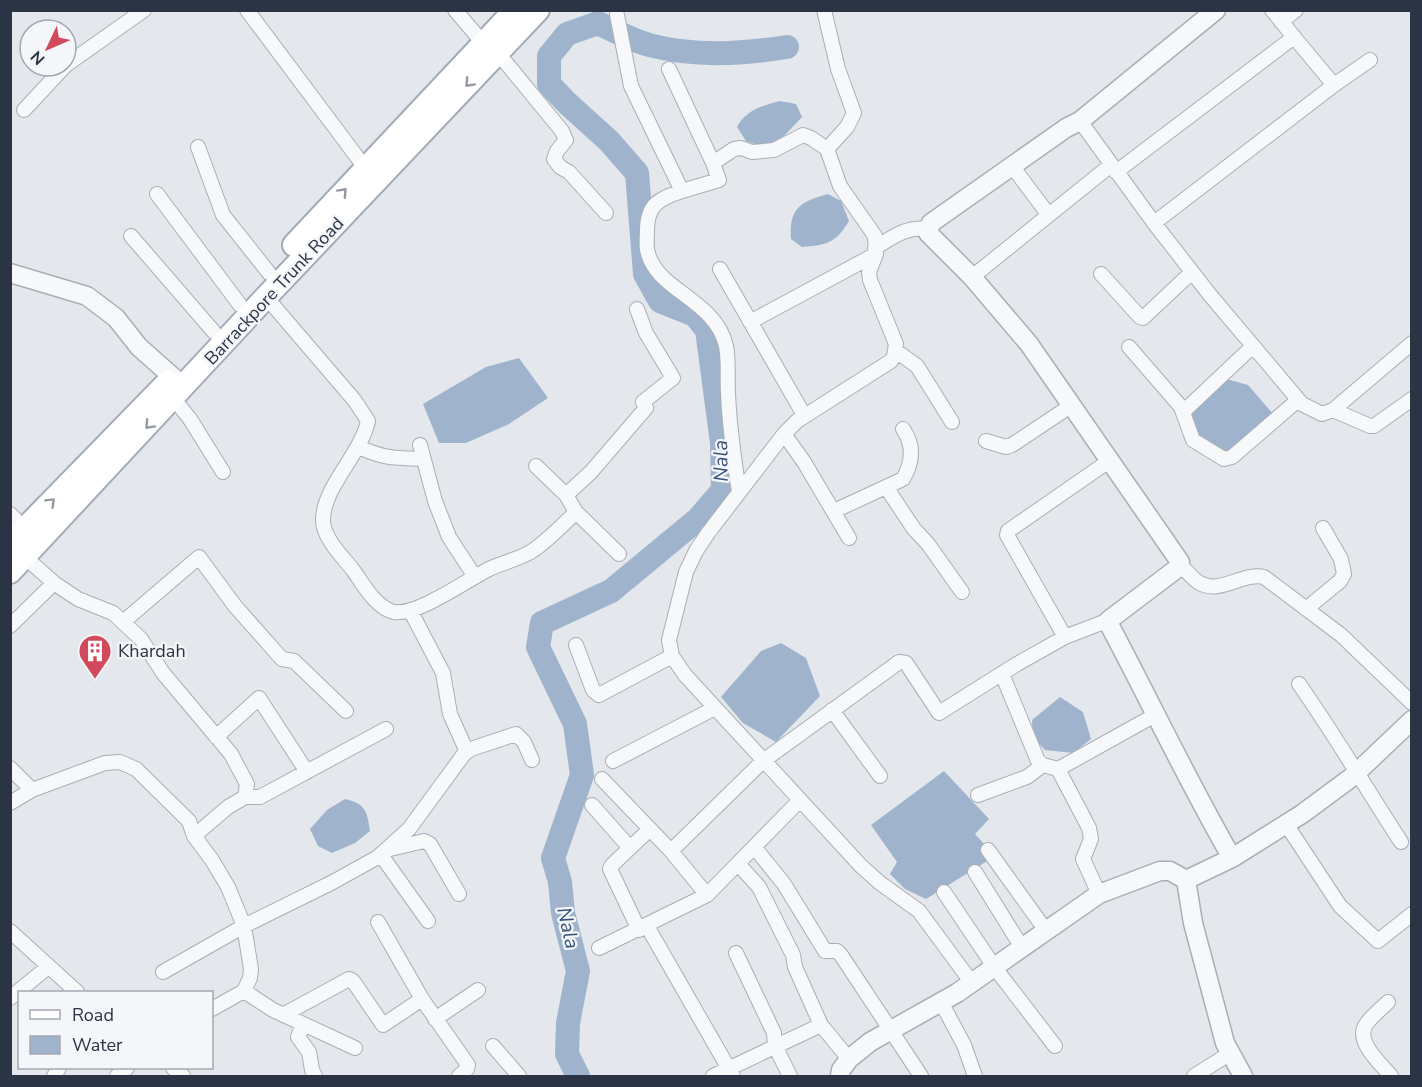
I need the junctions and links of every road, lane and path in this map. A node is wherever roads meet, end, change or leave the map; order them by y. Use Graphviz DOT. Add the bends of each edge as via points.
graph roads {
  1 [pos="247,10"];
  2 [pos="455,10"];
  3 [pos="515,10"];
  4 [pos="538,10"];
  5 [pos="824,10"];
  6 [pos="1216,10"];
  7 [pos="1272,10"];
  8 [pos="1296,10"];
  9 [pos="140,12"];
  10 [pos="618,12"];
  11 [pos="1281,22"];
  12 [pos="1294,37"];
  13 [pos="491,48"];
  14 [pos="78,57"];
  15 [pos="1370,60"];
  16 [pos="669,69"];
  17 [pos="54,78"];
  18 [pos="1334,85"];
  19 [pos="24,110"];
  20 [pos="1080,121"];
  21 [pos="198,147"];
  22 [pos="827,149"];
  23 [pos="713,163"];
  24 [pos="1011,166"];
  25 [pos="1114,168"];
  26 [pos="370,175"];
  27 [pos="682,191"];
  28 [pos="157,194"];
  29 [pos="606,213"];
  30 [pos="1048,214"];
  31 [pos="1154,223"];
  32 [pos="928,229"];
  33 [pos="131,236"];
  34 [pos="876,251"];
  35 [pos="720,269"];
  36 [pos="1192,272"];
  37 [pos="10,273"];
  38 [pos="269,273"];
  39 [pos="1101,274"];
  40 [pos="972,277"];
  41 [pos="266,297"];
  42 [pos="240,305"];
  43 [pos="637,309"];
  44 [pos="750,322"];
  45 [pos="214,333"];
  46 [pos="1412,343"];
  47 [pos="1253,346"];
  48 [pos="1130,347"];
  49 [pos="896,351"];
  50 [pos="177,387"];
  51 [pos="1298,400"];
  52 [pos="1411,401"];
  53 [pos="1072,405"];
  54 [pos="1333,410"];
  55 [pos="1183,412"];
  56 [pos="804,415"];
  57 [pos="952,422"];
  58 [pos="903,429"];
  59 [pos="784,434"];
  60 [pos="986,441"];
  61 [pos="359,447"];
  62 [pos="1109,461"];
  63 [pos="536,466"];
  64 [pos="223,472"];
  65 [pos="886,487"];
  66 [pos="740,492"];
  67 [pos="566,495"];
  68 [pos="834,511"];
  69 [pos="576,512"];
  70 [pos="1323,528"];
  71 [pos="849,538"];
  72 [pos="16,543"];
  73 [pos="619,554"];
  74 [pos="1180,565"];
  75 [pos="475,577"];
  76 [pos="54,584"];
  77 [pos="962,592"];
  78 [pos="1305,609"];
  79 [pos="410,610"];
  80 [pos="1109,620"];
  81 [pos="123,622"];
  82 [pos="10,626"];
  83 [pos="1065,637"];
  84 [pos="576,645"];
  85 [pos="672,656"];
  86 [pos="1002,675"];
  87 [pos="1299,684"];
  88 [pos="1412,703"];
  89 [pos="715,708"];
  90 [pos="832,710"];
  91 [pos="346,711"];
  92 [pos="1157,714"];
  93 [pos="1412,720"];
  94 [pos="386,729"];
  95 [pos="216,737"];
  96 [pos="467,752"];
  97 [pos="531,760"];
  98 [pos="613,761"];
  99 [pos="763,761"];
  100 [pos="1043,765"];
  101 [pos="10,768"];
  102 [pos="1058,769"];
  103 [pos="307,771"];
  104 [pos="1356,773"];
  105 [pos="880,776"];
  106 [pos="602,778"];
  107 [pos="32,790"];
  108 [pos="978,795"];
  109 [pos="245,797"];
  110 [pos="799,801"];
  111 [pos="10,803"];
  112 [pos="592,805"];
  113 [pos="1286,824"];
  114 [pos="650,829"];
  115 [pos="194,836"];
  116 [pos="1401,842"];
  117 [pos="630,848"];
  118 [pos="755,848"];
  119 [pos="988,850"];
  120 [pos="671,851"];
  121 [pos="384,852"];
  122 [pos="1232,858"];
  123 [pos="739,865"];
  124 [pos="975,872"];
  125 [pos="1186,880"];
  126 [pos="944,892"];
  127 [pos="459,894"];
  128 [pos="1099,894"];
  129 [pos="707,895"];
  130 [pos="1412,914"];
  131 [pos="428,921"];
  132 [pos="378,922"];
  133 [pos="244,926"];
  134 [pos="643,928"];
  135 [pos="10,931"];
  136 [pos="1047,932"];
  137 [pos="599,948"];
  138 [pos="1023,949"];
  139 [pos="736,953"];
  140 [pos="48,967"];
  141 [pos="995,968"];
  142 [pos="163,972"];
  143 [pos="972,983"];
  144 [pos="478,990"];
  145 [pos="19,991"];
  146 [pos="75,991"];
  147 [pos="244,991"];
  148 [pos="422,999"];
  149 [pos="941,1002"];
  150 [pos="1388,1002"];
  151 [pos="213,1008"];
  152 [pos="283,1015"];
  153 [pos="435,1020"];
  154 [pos="303,1024"];
  155 [pos="821,1024"];
  156 [pos="890,1029"];
  157 [pos="774,1046"];
  158 [pos="1055,1046"];
  159 [pos="493,1047"];
  160 [pos="355,1048"];
  161 [pos="1229,1054"];
  162 [pos="849,1059"];
  163 [pos="731,1072"];
  164 [pos="315,1077"];
  165 [pos="459,1077"];
  166 [pos="519,1077"];
  167 [pos="713,1077"];
  168 [pos="790,1077"];
  169 [pos="840,1077"];
  170 [pos="921,1077"];
  171 [pos="975,1077"];
  172 [pos="1194,1077"];
  173 [pos="1243,1077"];
  174 [pos="1391,1077"];
  1 -- 26 [label="street"];
  2 -- 13 [label="street"];
  3 -- 13 [label="main road, Barrackpore Trunk Road"];
  4 -- 13 [label="main road, Barrackpore Trunk Road"];
  5 -- 22 [label="street" via="838,69 854,113 847,128"];
  6 -- 20 [label="street"];
  7 -- 11 [label="street"];
  8 -- 11 [label="street"];
  9 -- 14 [label="street"];
  10 -- 27 [label="street" via="631,86"];
  11 -- 12 [label="street"];
  12 -- 18 [label="street"];
  12 -- 25 [label="street"];
  13 -- 26 [label="main road, Barrackpore Trunk Road"];
  13 -- 29 [label="street" via="562,131 566,140 554,159"];
  15 -- 18 [label="street"];
  16 -- 23 [label="street"];
  17 -- 19 [label="street"];
  18 -- 31 [label="street"];
  20 -- 24 [label="street"];
  20 -- 25 [label="street"];
  21 -- 38 [label="street" via="223,215"];
  22 -- 23 [label="street" via="803,135 774,150 734,149"];
  22 -- 34 [label="street" via="840,186 874,236"];
  23 -- 27 [label="street" via="719,180"];
  24 -- 30 [label="street"];
  24 -- 32 [label="street"];
  25 -- 30 [label="street"];
  25 -- 31 [label="street"];
  38 -- 26 [label="main road, Barrackpore Trunk Road, one-way"];
  26 -- 41 [label="main road, Barrackpore Trunk Road"];
  27 -- 66 [label="street" via="663,197 651,207 647,250 655,269 719,326 726,347 732,452"];
  28 -- 42 [label="street"];
  30 -- 40 [label="street"];
  31 -- 36 [label="street"];
  32 -- 34 [label="street" via="911,228"];
  32 -- 40 [label="street"];
  33 -- 45 [label="street"];
  34 -- 44 [label="street"];
  34 -- 49 [label="street" via="870,280"];
  35 -- 44 [label="street"];
  36 -- 39 [label="street" via="1143,318"];
  36 -- 47 [label="street"];
  37 -- 50 [label="street" via="87,296 116,318"];
  38 -- 42 [label="main road, Barrackpore Trunk Road"];
  40 -- 53 [label="street" via="1029,344"];
  41 -- 50 [label="main road, Barrackpore Trunk Road"];
  41 -- 61 [label="street" via="368,420"];
  42 -- 45 [label="main road, Barrackpore Trunk Road"];
  43 -- 67 [label="street" via="646,333 673,378 643,402 646,408"];
  44 -- 56 [label="street"];
  45 -- 50 [label="main road, Barrackpore Trunk Road"];
  46 -- 54 [label="street"];
  47 -- 51 [label="street"];
  47 -- 55 [label="street"];
  48 -- 55 [label="street"];
  49 -- 56 [label="street" via="891,361 877,371"];
  49 -- 57 [label="street" via="917,366"];
  50 -- 64 [label="street" via="190,418"];
  50 -- 72 [label="main road, Barrackpore Trunk Road"];
  51 -- 54 [label="street" via="1322,414"];
  51 -- 55 [label="street" via="1227,459 1193,440"];
  52 -- 54 [label="street" via="1374,426"];
  53 -- 60 [label="street" via="1012,445"];
  53 -- 62 [label="street"];
  56 -- 59 [label="street"];
  58 -- 65 [label="street" via="912,449 906,473 903,479"];
  59 -- 66 [label="street"];
  59 -- 68 [label="street"];
  61 -- 75 [label="street" via="390,458 422,452 448,537"];
  61 -- 79 [label="street" via="337,481 323,520 329,539 381,606 394,612"];
  62 -- 74 [label="street"];
  62 -- 83 [label="street" via="1007,534"];
  63 -- 67 [label="street"];
  65 -- 68 [label="street"];
  65 -- 77 [label="street"];
  66 -- 85 [label="street" via="696,551 686,572 669,640"];
  67 -- 69 [label="street"];
  68 -- 71 [label="street"];
  69 -- 73 [label="street"];
  69 -- 75 [label="street" via="533,551"];
  70 -- 78 [label="street" via="1341,559 1344,574"];
  72 -- 76 [label="street"];
  74 -- 78 [label="street" via="1199,582 1211,585 1225,586 1252,575 1263,577"];
  74 -- 80 [label="street"];
  75 -- 79 [label="street"];
  76 -- 81 [label="street" via="113,613"];
  76 -- 82 [label="street"];
  78 -- 88 [label="street" via="1341,635"];
  79 -- 96 [label="street" via="443,673 450,714"];
  80 -- 83 [label="street"];
  80 -- 92 [label="street"];
  81 -- 91 [label="street" via="199,557 235,606 282,659 294,661"];
  81 -- 95 [label="street" via="141,639"];
  83 -- 86 [label="street"];
  84 -- 85 [label="street" via="598,695"];
  85 -- 89 [label="street"];
  86 -- 90 [label="street" via="939,713 902,662"];
  86 -- 100 [label="street" via="1035,755"];
  87 -- 104 [label="street"];
  89 -- 98 [label="street"];
  89 -- 99 [label="street"];
  90 -- 99 [label="street"];
  90 -- 105 [label="street"];
  92 -- 102 [label="street"];
  92 -- 122 [label="street"];
  93 -- 104 [label="street"];
  94 -- 103 [label="street"];
  95 -- 103 [label="street" via="259,698"];
  95 -- 109 [label="street" via="231,754 246,784"];
  96 -- 97 [label="street" via="516,734"];
  96 -- 121 [label="street" via="419,817"];
  99 -- 110 [label="street"];
  99 -- 120 [label="street"];
  100 -- 102 [label="street"];
  100 -- 108 [label="street" via="1027,777"];
  101 -- 107 [label="street"];
  102 -- 128 [label="street" via="1089,828 1090,839 1083,859"];
  103 -- 109 [label="street" via="260,797"];
  104 -- 113 [label="street"];
  104 -- 116 [label="street"];
  106 -- 114 [label="street"];
  107 -- 111 [label="street"];
  107 -- 115 [label="street" via="105,763 120,762 136,769 189,820"];
  109 -- 115 [label="street"];
  110 -- 118 [label="street"];
  110 -- 143 [label="street" via="870,875 919,911"];
  112 -- 117 [label="street"];
  113 -- 122 [label="street"];
  113 -- 130 [label="street" via="1338,903 1378,942"];
  114 -- 117 [label="street"];
  114 -- 120 [label="street"];
  115 -- 133 [label="street" via="228,887"];
  117 -- 134 [label="street" via="609,872"];
  118 -- 123 [label="street"];
  118 -- 156 [label="street" via="784,884 821,947 826,952 839,952"];
  119 -- 136 [label="street"];
  120 -- 129 [label="street"];
  121 -- 127 [label="street" via="424,841 430,844"];
  121 -- 131 [label="street"];
  121 -- 133 [label="street"];
  122 -- 125 [label="street"];
  123 -- 129 [label="street"];
  123 -- 155 [label="street" via="760,890 793,954"];
  124 -- 138 [label="street"];
  125 -- 128 [label="street" via="1170,871 1160,871"];
  125 -- 161 [label="street" via="1193,923"];
  126 -- 141 [label="street"];
  128 -- 136 [label="street"];
  129 -- 134 [label="street"];
  132 -- 148 [label="street"];
  133 -- 142 [label="street"];
  133 -- 147 [label="street" via="251,969"];
  134 -- 137 [label="street"];
  134 -- 163 [label="street"];
  135 -- 140 [label="street"];
  136 -- 138 [label="street"];
  138 -- 141 [label="street"];
  139 -- 157 [label="street" via="774,1033"];
  140 -- 145 [label="street"];
  140 -- 146 [label="street"];
  141 -- 143 [label="street"];
  141 -- 158 [label="street"];
  143 -- 149 [label="street"];
  144 -- 153 [label="street"];
  147 -- 151 [label="street"];
  147 -- 152 [label="street"];
  148 -- 152 [label="street" via="383,1024 349,979"];
  148 -- 153 [label="street"];
  149 -- 156 [label="street"];
  149 -- 171 [label="street" via="964,1045"];
  150 -- 174 [label="street" via="1363,1030 1367,1046"];
  152 -- 154 [label="street"];
  153 -- 165 [label="street" via="468,1065"];
  154 -- 160 [label="street"];
  154 -- 164 [label="street" via="298,1037 309,1052"];
  155 -- 157 [label="street"];
  155 -- 162 [label="street"];
  156 -- 162 [label="street"];
  156 -- 170 [label="street"];
  157 -- 163 [label="street"];
  157 -- 168 [label="street"];
  159 -- 166 [label="street"];
  161 -- 172 [label="street"];
  161 -- 173 [label="street"];
  162 -- 169 [label="street"];
  163 -- 167 [label="street"];
}
